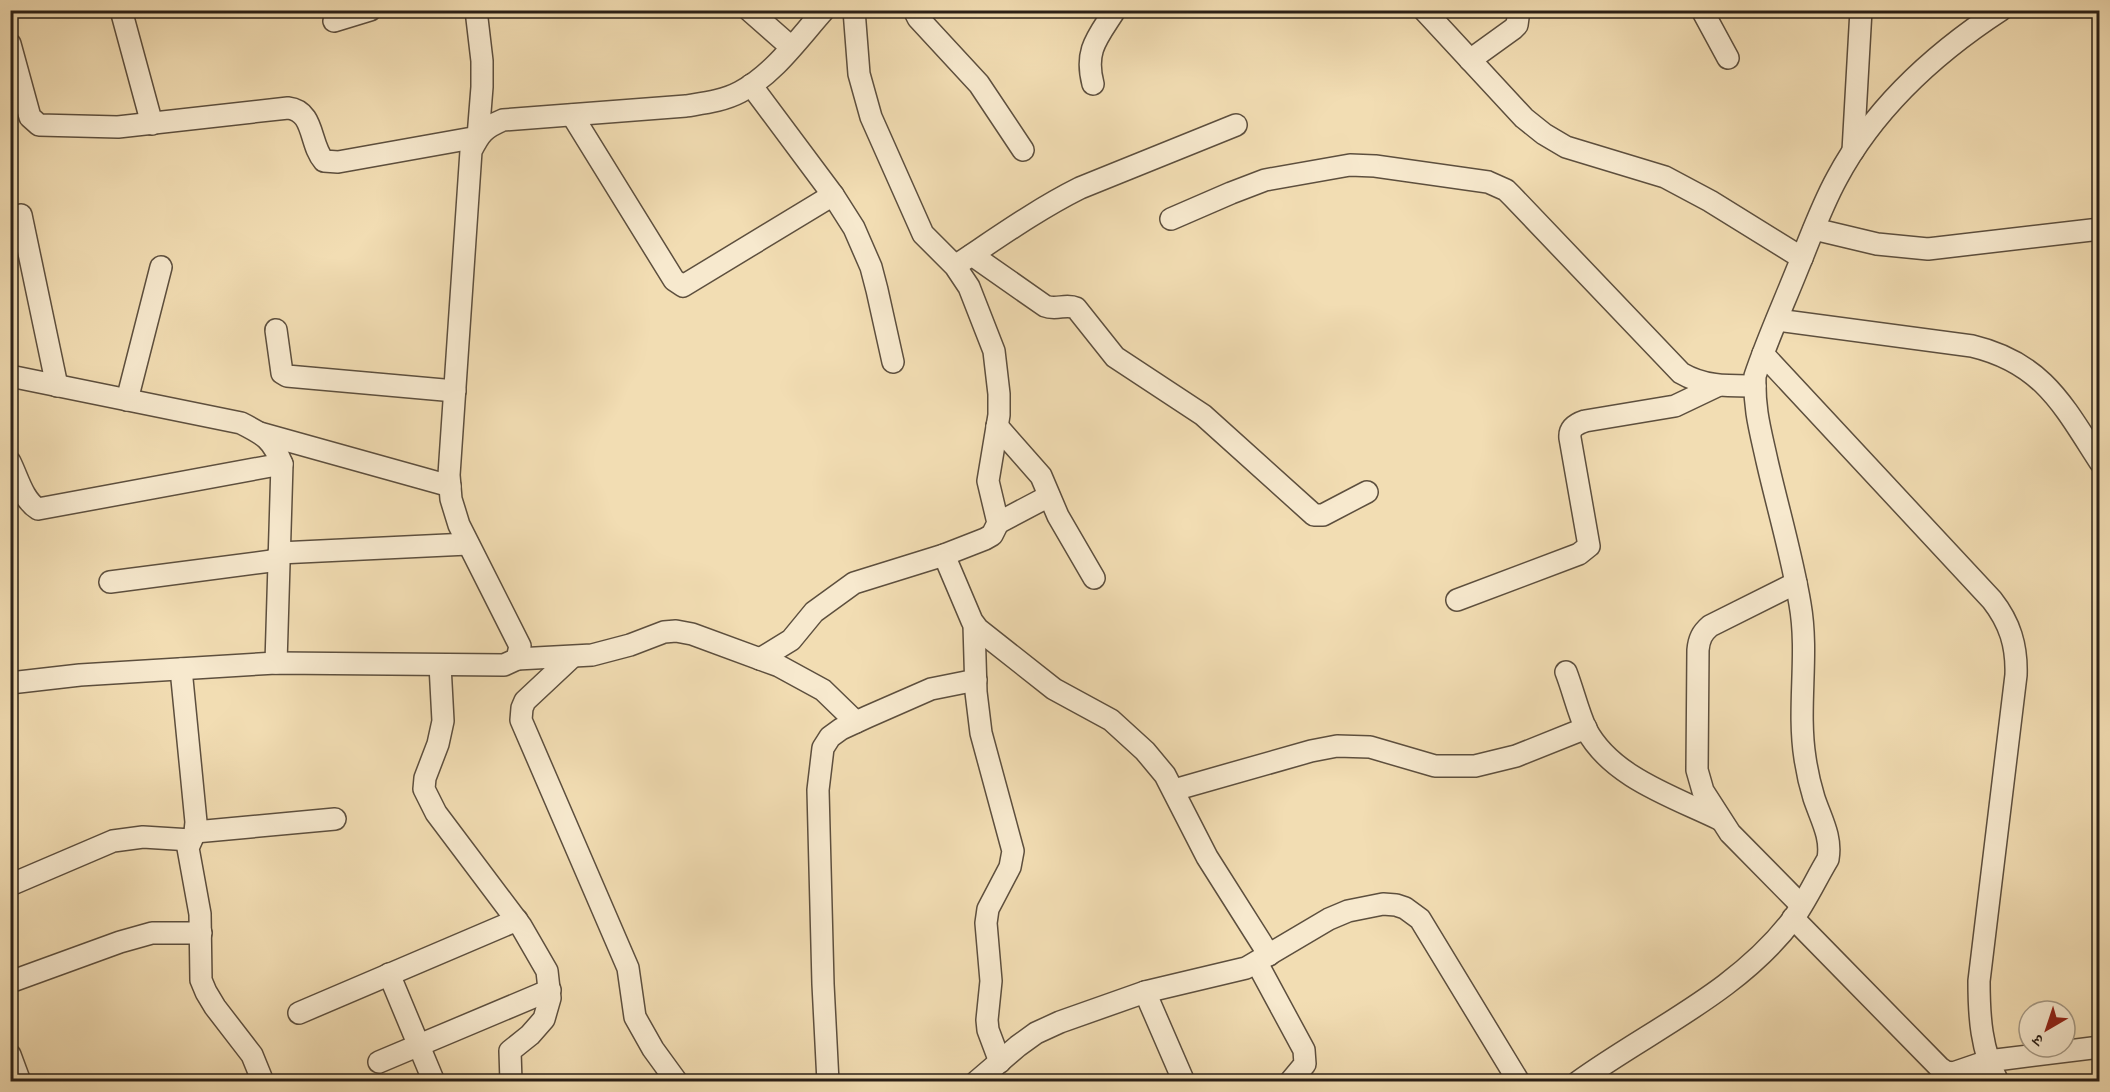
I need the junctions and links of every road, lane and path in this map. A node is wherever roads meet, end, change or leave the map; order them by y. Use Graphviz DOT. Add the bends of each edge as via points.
graph roads {
  1 [pos="121,10"];
  2 [pos="370,10"];
  3 [pos="476,10"];
  4 [pos="749,10"];
  5 [pos="824,10"];
  6 [pos="854,10"];
  7 [pos="914,10"];
  8 [pos="1115,10"];
  9 [pos="1424,10"];
  10 [pos="1519,10"];
  11 [pos="1702,10"];
  12 [pos="1861,10"];
  13 [pos="2001,10"];
  14 [pos="334,21"];
  15 [pos="10,44"];
  16 [pos="790,48"];
  17 [pos="1728,57"];
  18 [pos="1470,60"];
  19 [pos="1093,84"];
  20 [pos="751,85"];
  21 [pos="572,115"];
  22 [pos="152,124"];
  23 [pos="1236,125"];
  24 [pos="478,136"];
  25 [pos="1023,150"];
  26 [pos="1852,152"];
  27 [pos="833,195"];
  28 [pos="21,214"];
  29 [pos="1171,219"];
  30 [pos="1814,229"];
  31 [pos="2100,229"];
  32 [pos="1802,258"];
  33 [pos="964,260"];
  34 [pos="161,267"];
  35 [pos="1777,320"];
  36 [pos="276,330"];
  37 [pos="1763,354"];
  38 [pos="893,362"];
  39 [pos="10,376"];
  40 [pos="57,386"];
  41 [pos="1717,386"];
  42 [pos="1755,386"];
  43 [pos="455,391"];
  44 [pos="127,400"];
  45 [pos="997,426"];
  46 [pos="260,433"];
  47 [pos="10,462"];
  48 [pos="2100,462"];
  49 [pos="282,464"];
  50 [pos="450,486"];
  51 [pos="1367,492"];
  52 [pos="1049,496"];
  53 [pos="998,524"];
  54 [pos="468,544"];
  55 [pos="944,555"];
  56 [pos="279,556"];
  57 [pos="1094,578"];
  58 [pos="110,582"];
  59 [pos="1796,583"];
  60 [pos="1457,600"];
  61 [pos="974,625"];
  62 [pos="572,657"];
  63 [pos="517,659"];
  64 [pos="760,659"];
  65 [pos="276,663"];
  66 [pos="440,665"];
  67 [pos="181,669"];
  68 [pos="1566,672"];
  69 [pos="976,681"];
  70 [pos="10,683"];
  71 [pos="856,722"];
  72 [pos="1586,728"];
  73 [pos="1174,790"];
  74 [pos="335,819"];
  75 [pos="1720,819"];
  76 [pos="193,836"];
  77 [pos="10,885"];
  78 [pos="1797,911"];
  79 [pos="517,920"];
  80 [pos="201,933"];
  81 [pos="1263,959"];
  82 [pos="390,974"];
  83 [pos="10,982"];
  84 [pos="550,990"];
  85 [pos="1145,992"];
  86 [pos="299,1013"];
  87 [pos="420,1045"];
  88 [pos="2100,1047"];
  89 [pos="10,1055"];
  90 [pos="379,1062"];
  91 [pos="999,1062"];
  92 [pos="1993,1074"];
  93 [pos="1956,1076"];
  94 [pos="20,1082"];
  95 [pos="263,1082"];
  96 [pos="434,1082"];
  97 [pos="511,1082"];
  98 [pos="677,1082"];
  99 [pos="828,1082"];
  100 [pos="976,1082"];
  101 [pos="1184,1082"];
  102 [pos="1290,1082"];
  103 [pos="1520,1082"];
  104 [pos="1578,1082"];
  1 -- 22 [label="street"];
  2 -- 14 [label="street"];
  3 -- 24 [label="street" via="482,61"];
  4 -- 16 [label="street"];
  5 -- 16 [label="street"];
  6 -- 33 [label="street" via="859,74 871,117 923,234"];
  7 -- 25 [label="street" via="979,84"];
  8 -- 19 [label="street" via="1094,45 1089,68"];
  9 -- 18 [label="street"];
  10 -- 18 [label="street" via="1517,25"];
  11 -- 17 [label="street"];
  12 -- 26 [label="street"];
  13 -- 26 [label="street" via="1934,58 1899,92"];
  15 -- 22 [label="street" via="30,117 39,125"];
  16 -- 20 [label="street"];
  18 -- 32 [label="street" via="1544,134 1566,147 1672,180"];
  20 -- 21 [label="street" via="713,102"];
  20 -- 27 [label="street"];
  21 -- 24 [label="street" via="503,120 487,126"];
  21 -- 27 [label="street" via="674,280 683,286"];
  22 -- 24 [label="street" via="296,109 308,120 319,155 331,162"];
  23 -- 33 [label="street" via="1080,188 1000,234"];
  24 -- 43 [label="street" via="471,151"];
  26 -- 30 [label="street"];
  27 -- 38 [label="street" via="854,228 871,267"];
  28 -- 40 [label="street"];
  29 -- 41 [label="street" via="1265,180 1335,166 1375,166 1488,182 1506,190 1682,373"];
  30 -- 31 [label="street" via="1877,244 1928,249"];
  30 -- 32 [label="street"];
  32 -- 35 [label="street"];
  33 -- 45 [label="street" via="969,287 993,351 999,394"];
  33 -- 51 [label="street" via="1045,306 1076,308 1115,357 1203,415 1314,515 1323,515"];
  34 -- 44 [label="street"];
  35 -- 37 [label="street"];
  35 -- 48 [label="street" via="1972,346 2001,355 2027,369 2051,390"];
  36 -- 43 [label="street" via="282,373 287,376"];
  37 -- 42 [label="street"];
  37 -- 92 [label="street" via="1992,600 2009,626 2016,675 1979,981 1981,1027"];
  39 -- 40 [label="street"];
  40 -- 44 [label="street"];
  41 -- 42 [label="street"];
  41 -- 60 [label="street" via="1674,406 1585,421 1574,427 1569,432 1589,546 1579,554"];
  42 -- 59 [label="street" via="1757,425"];
  43 -- 50 [label="street"];
  44 -- 46 [label="street" via="241,423"];
  45 -- 52 [label="street" via="1041,476"];
  45 -- 53 [label="street" via="988,481"];
  46 -- 49 [label="street" via="274,446"];
  46 -- 50 [label="street"];
  47 -- 49 [label="street" via="28,500 38,509"];
  49 -- 56 [label="street"];
  50 -- 54 [label="street" via="451,500"];
  52 -- 53 [label="street"];
  52 -- 57 [label="street"];
  53 -- 55 [label="street" via="992,535"];
  54 -- 56 [label="street"];
  54 -- 63 [label="street" via="520,646"];
  55 -- 61 [label="street"];
  55 -- 64 [label="street" via="854,583 814,612 791,640"];
  56 -- 58 [label="street"];
  56 -- 65 [label="street"];
  59 -- 75 [label="street" via="1710,626 1699,640 1697,770 1703,791"];
  59 -- 78 [label="street" via="1804,633 1803,746 1807,774 1830,849 1828,860"];
  61 -- 69 [label="street"];
  61 -- 73 [label="street" via="1054,689 1122,729 1156,764"];
  62 -- 63 [label="street"];
  62 -- 64 [label="street" via="610,651 676,631"];
  62 -- 98 [label="street" via="525,701 521,720 628,968 635,1017"];
  63 -- 66 [label="street" via="504,665"];
  64 -- 71 [label="street" via="822,690"];
  65 -- 66 [label="street"];
  65 -- 67 [label="street"];
  66 -- 79 [label="street" via="443,721 424,789 436,813"];
  67 -- 70 [label="street"];
  67 -- 76 [label="street" via="196,822"];
  68 -- 72 [label="street"];
  69 -- 71 [label="street" via="932,690"];
  69 -- 91 [label="street" via="981,733 1013,851 1010,867 988,909 986,923 991,981 987,1020"];
  71 -- 99 [label="street" via="830,737 823,748 818,790"];
  72 -- 73 [label="street" via="1516,756 1475,766 1435,766 1371,747 1337,746"];
  72 -- 75 [label="street" via="1605,754 1633,776"];
  73 -- 81 [label="street"];
  74 -- 76 [label="street"];
  75 -- 78 [label="street"];
  76 -- 77 [label="street" via="113,841"];
  76 -- 80 [label="street" via="188,854"];
  78 -- 93 [label="street" via="1940,1068"];
  78 -- 104 [label="street" via="1746,967 1688,1012"];
  79 -- 82 [label="street"];
  79 -- 84 [label="street" via="547,971"];
  80 -- 83 [label="street" via="140,936"];
  80 -- 95 [label="street" via="201,980 252,1055"];
  81 -- 85 [label="street" via="1239,970"];
  81 -- 102 [label="street" via="1304,1050 1305,1064"];
  81 -- 103 [label="street" via="1348,911 1383,904 1405,908 1420,919"];
  82 -- 86 [label="street"];
  82 -- 87 [label="street"];
  84 -- 87 [label="street"];
  84 -- 97 [label="street" via="544,1019 510,1051"];
  85 -- 91 [label="street" via="1036,1033"];
  85 -- 101 [label="street"];
  87 -- 90 [label="street"];
  87 -- 96 [label="street"];
  88 -- 92 [label="street"];
  89 -- 94 [label="street"];
  91 -- 100 [label="street"];
  92 -- 93 [label="street"];
}
